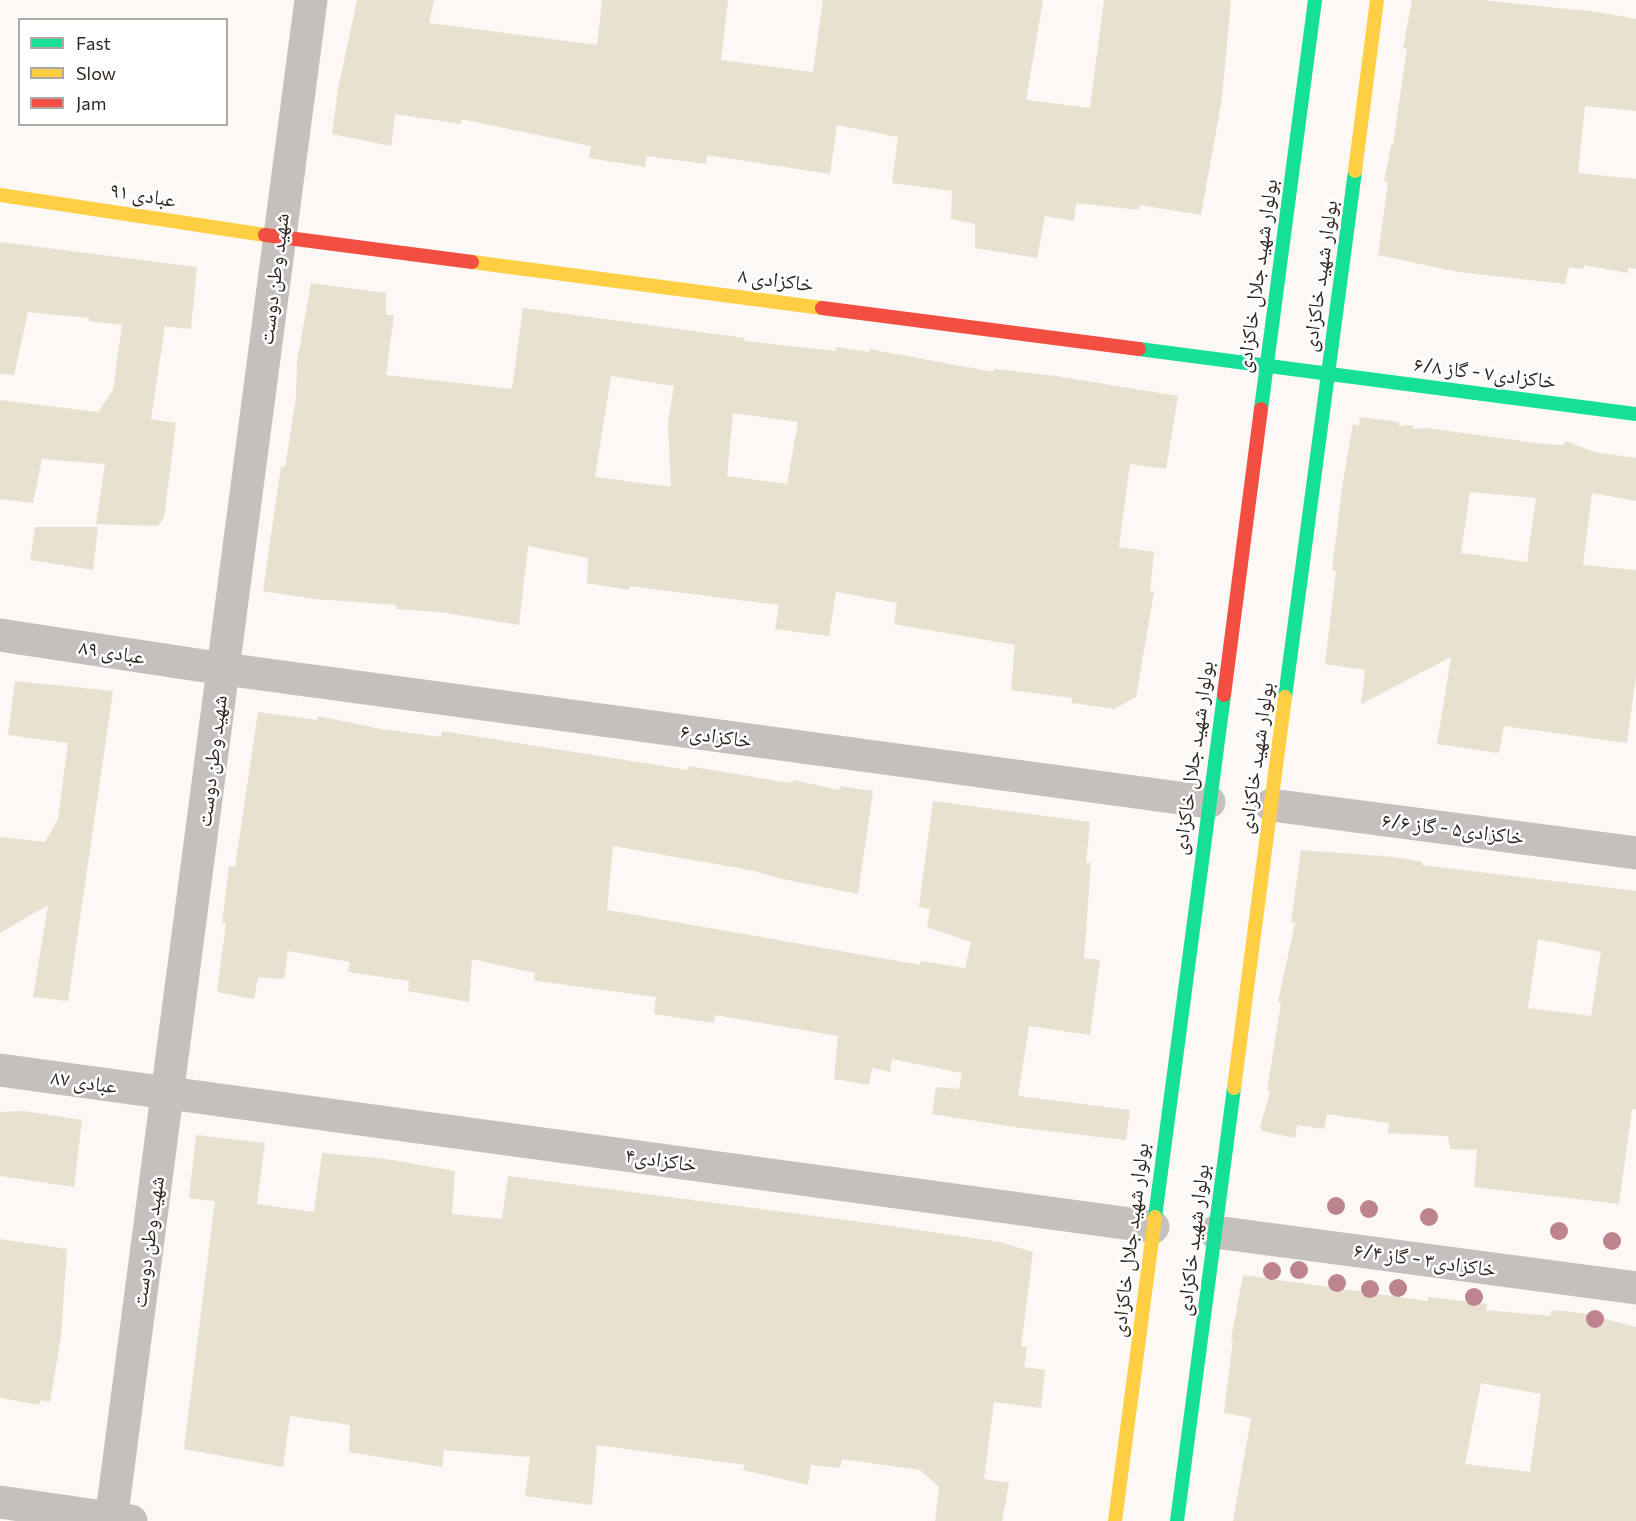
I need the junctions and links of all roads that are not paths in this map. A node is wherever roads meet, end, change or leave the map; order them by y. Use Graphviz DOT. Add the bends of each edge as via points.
graph roads {
  1 [pos="311,0"];
  2 [pos="1315,0"];
  3 [pos="1377,0"];
  4 [pos="0,195"];
  5 [pos="280,237"];
  6 [pos="1267,366"];
  7 [pos="1328,374"];
  8 [pos="1636,414"];
  9 [pos="0,635"];
  10 [pos="224,669"];
  11 [pos="1209,802"];
  12 [pos="1271,806"];
  13 [pos="1636,853"];
  14 [pos="0,1070"];
  15 [pos="168,1094"];
  16 [pos="1153,1227"];
  17 [pos="1215,1232"];
  18 [pos="1636,1288"];
  19 [pos="0,1502"];
  20 [pos="118,1520"];
  21 [pos="1115,1521"];
  22 [pos="1177,1521"];
  1 -- 5 [label="street, شهید وطن دوست"];
  2 -- 6 [label="street, بولوار شهید جلال خاکزادی"];
  3 -- 7 [label="street, بولوار شهید خاکزادی"];
  4 -- 5 [label="street, عبادی ۹۱"];
  5 -- 6 [label="street, خاکزادی ۸"];
  5 -- 10 [label="street, شهید وطن دوست"];
  6 -- 7 [label="street, خاکزادی ۸"];
  6 -- 11 [label="street, بولوار شهید جلال خاکزادی"];
  7 -- 8 [label="street, خاکزادی۷ - گاز ۶/۸"];
  7 -- 12 [label="street, بولوار شهید خاکزادی"];
  9 -- 10 [label="street, عبادی ۸۹"];
  10 -- 11 [label="street, خاکزادی۶"];
  10 -- 15 [label="street, شهید وطن دوست"];
  11 -- 16 [label="street, بولوار شهید جلال خاکزادی"];
  12 -- 13 [label="street, خاکزادی۵ - گاز ۶/۶"];
  12 -- 17 [label="street, بولوار شهید خاکزادی"];
  14 -- 15 [label="street, عبادی ۸۷"];
  15 -- 16 [label="street, خاکزادی۴"];
  15 -- 20 [label="street, شهید وطن دوست"];
  16 -- 21 [label="street, بولوار شهید جلال خاکزادی"];
  17 -- 18 [label="street, خاکزادی۳ - گاز ۶/۴"];
  17 -- 22 [label="street, بولوار شهید خاکزادی"];
  19 -- 20 [label="street"];
}
